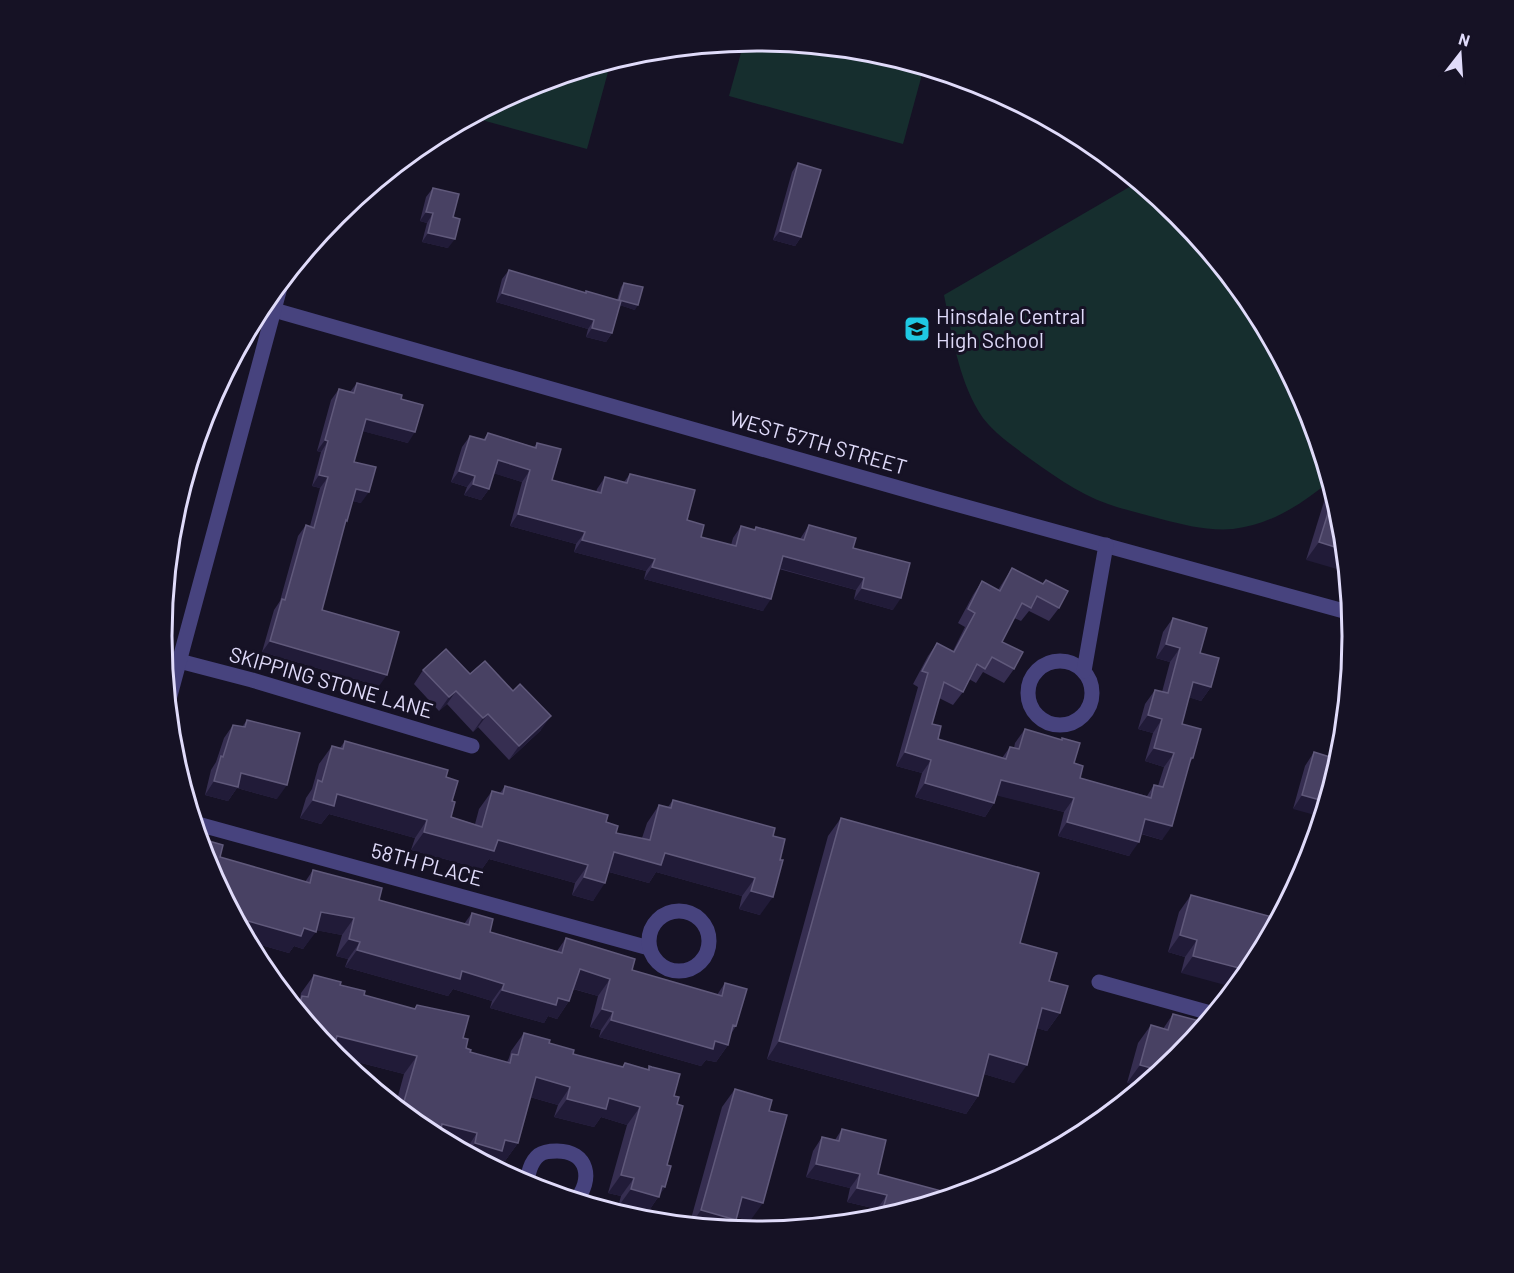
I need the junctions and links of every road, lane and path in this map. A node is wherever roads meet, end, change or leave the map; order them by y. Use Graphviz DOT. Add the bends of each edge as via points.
graph roads {
  1 [pos="276,303"];
  2 [pos="274,310"];
  3 [pos="1106,545"];
  4 [pos="1341,610"];
  5 [pos="179,661"];
  6 [pos="1084,671"];
  7 [pos="174,681"];
  8 [pos="472,746"];
  9 [pos="203,826"];
  10 [pos="649,948"];
  11 [pos="1099,982"];
  12 [pos="1206,1012"];
  13 [pos="528,1175"];
  14 [pos="581,1195"];
  1 -- 2 [label="street"];
  2 -- 3 [label="street, WEST 57TH STREET"];
  2 -- 5 [label="street"];
  3 -- 4 [label="street, WEST 57TH STREET"];
  3 -- 6 [label="street"];
  5 -- 7 [label="street"];
  5 -- 8 [label="street, SKIPPING STONE LANE"];
  6 -- 6 [label="street" via="1070,662 1053,661 1038,669 1030,683 1029,700 1037,715 1051,724 1068,724 1082,716 1091,702 1092,686"];
  9 -- 10 [label="street, 58TH PLACE"];
  11 -- 12 [label="street"];
  13 -- 14 [label="street" via="539,1155 566,1151 584,1166 587,1180"];
}
